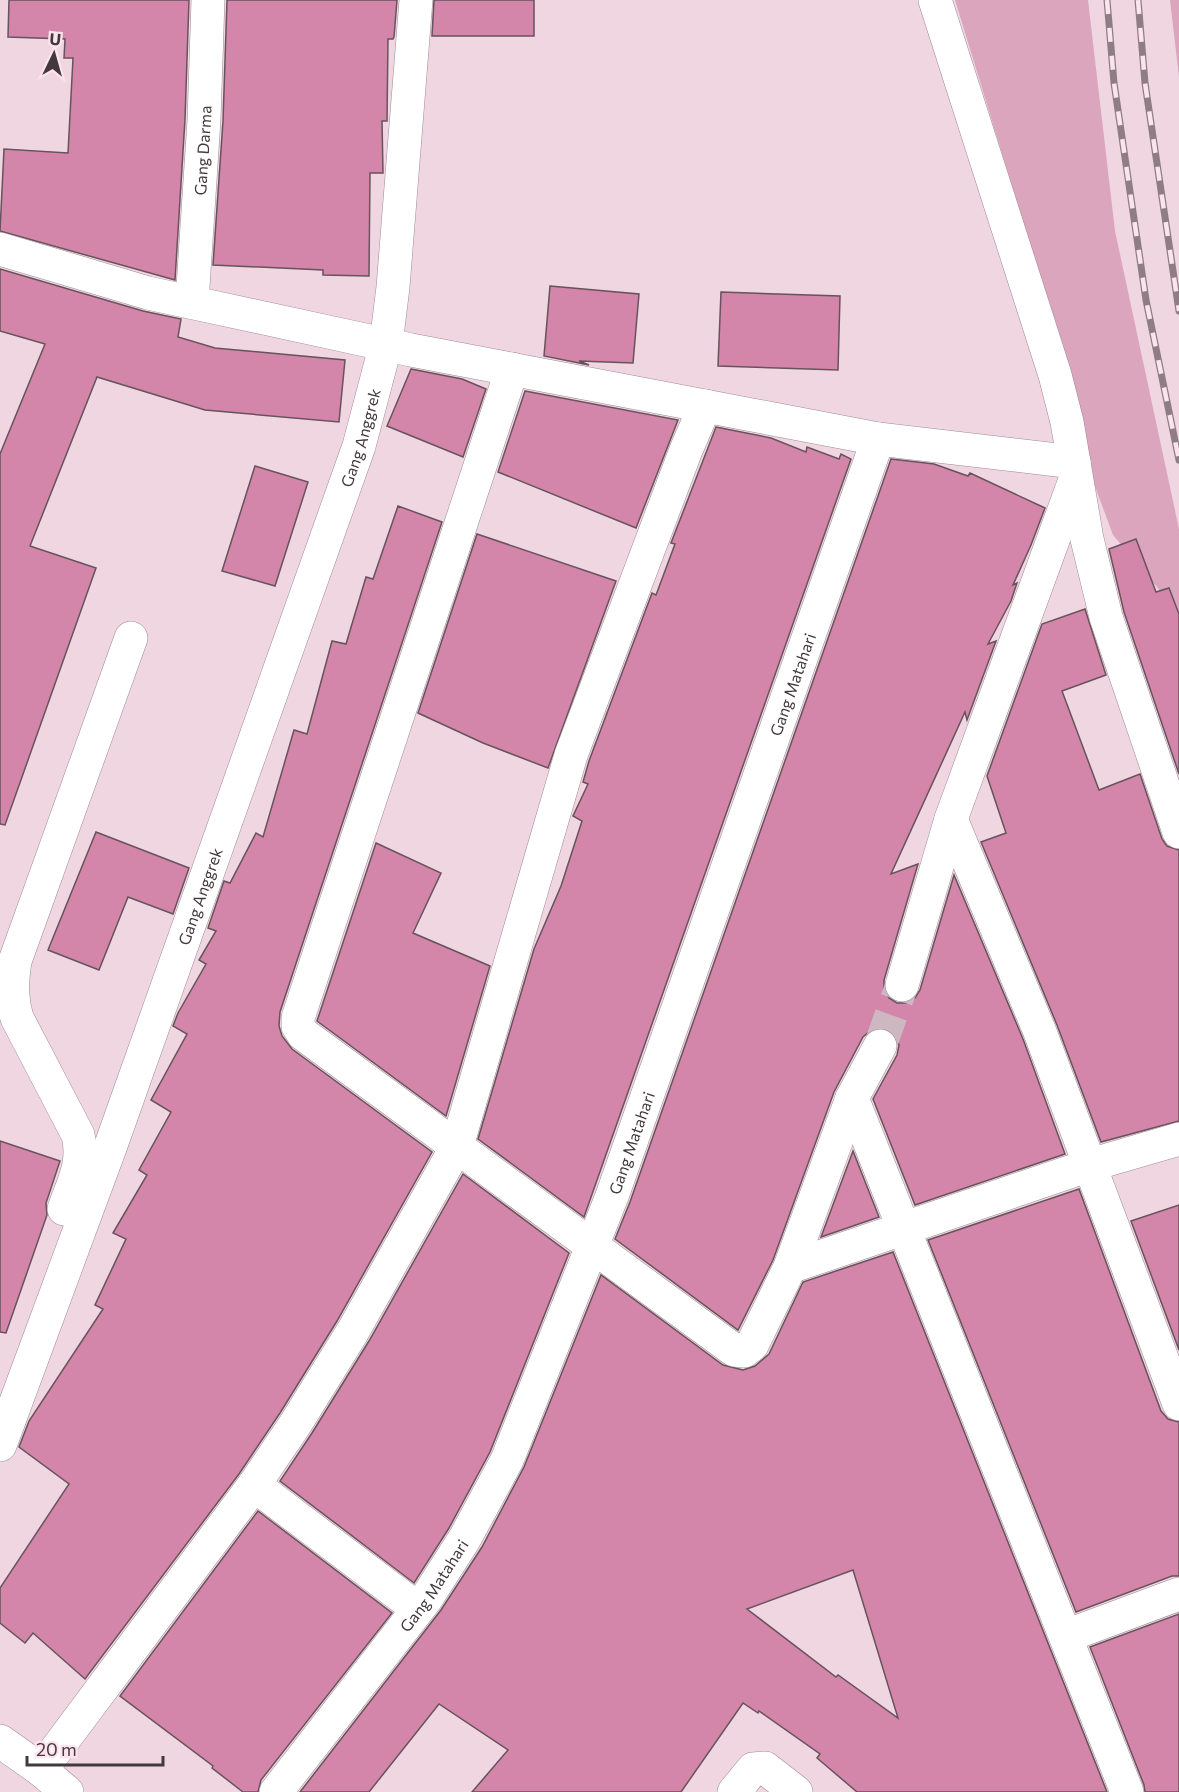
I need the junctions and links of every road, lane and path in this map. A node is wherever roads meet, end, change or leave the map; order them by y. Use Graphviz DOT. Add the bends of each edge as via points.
graph roads {
  1 [pos="208,0"];
  2 [pos="416,0"];
  3 [pos="935,0"];
  4 [pos="0,249"];
  5 [pos="192,303"];
  6 [pos="386,344"];
  7 [pos="512,369"];
  8 [pos="705,406"];
  9 [pos="878,439"];
  10 [pos="1075,470"];
  11 [pos="131,638"];
  12 [pos="951,819"];
  13 [pos="1179,832"];
  14 [pos="902,985"];
  15 [pos="880,1046"];
  16 [pos="852,1098"];
  17 [pos="1179,1139"];
  18 [pos="457,1146"];
  19 [pos="1090,1165"];
  20 [pos="903,1228"];
  21 [pos="592,1248"];
  22 [pos="790,1267"];
  23 [pos="0,1380"];
  24 [pos="1179,1404"];
  25 [pos="0,1445"];
  26 [pos="254,1485"];
  27 [pos="1179,1594"];
  28 [pos="418,1609"];
  29 [pos="1065,1636"];
  30 [pos="0,1741"];
  31 [pos="41,1770"];
  32 [pos="67,1792"];
  33 [pos="276,1792"];
  34 [pos="734,1792"];
  35 [pos="796,1792"];
  36 [pos="1127,1792"];
  1 -- 5 [label="street, Gang Darma"];
  2 -- 6 [label="street, Gang Anggrek"];
  3 -- 10 [label="street" via="1055,375"];
  4 -- 5 [label="street"];
  5 -- 6 [label="street"];
  6 -- 7 [label="street"];
  6 -- 25 [label="street, Gang Anggrek" via="359,446 111,1145"];
  7 -- 8 [label="street"];
  7 -- 18 [label="street" via="298,1018 303,1034"];
  8 -- 9 [label="street"];
  8 -- 18 [label="street" via="571,755"];
  9 -- 10 [label="street"];
  9 -- 21 [label="street, Gang Matahari"];
  10 -- 12 [label="street"];
  10 -- 13 [label="street" via="1106,617"];
  11 -- 23 [label="street" via="15,961 12,1003 17,1018 78,1135 81,1158 47,1260"];
  12 -- 14 [label="street"];
  12 -- 19 [label="street" via="1041,1032"];
  15 -- 16 [label="street"];
  16 -- 20 [label="street"];
  16 -- 22 [label="street"];
  17 -- 19 [label="street"];
  18 -- 21 [label="street"];
  18 -- 26 [label="street" via="353,1331"];
  19 -- 20 [label="street"];
  19 -- 24 [label="street"];
  20 -- 22 [label="street"];
  20 -- 29 [label="street"];
  21 -- 22 [label="street" via="734,1350 744,1351 752,1345"];
  21 -- 28 [label="street, Gang Matahari" via="507,1460 465,1538"];
  26 -- 28 [label="street"];
  26 -- 31 [label="street"];
  27 -- 29 [label="street"];
  28 -- 33 [label="street, Gang Matahari"];
  29 -- 36 [label="street"];
  30 -- 31 [label="street"];
  31 -- 32 [label="street"];
  34 -- 35 [label="street" via="753,1769 765,1768"];
}
